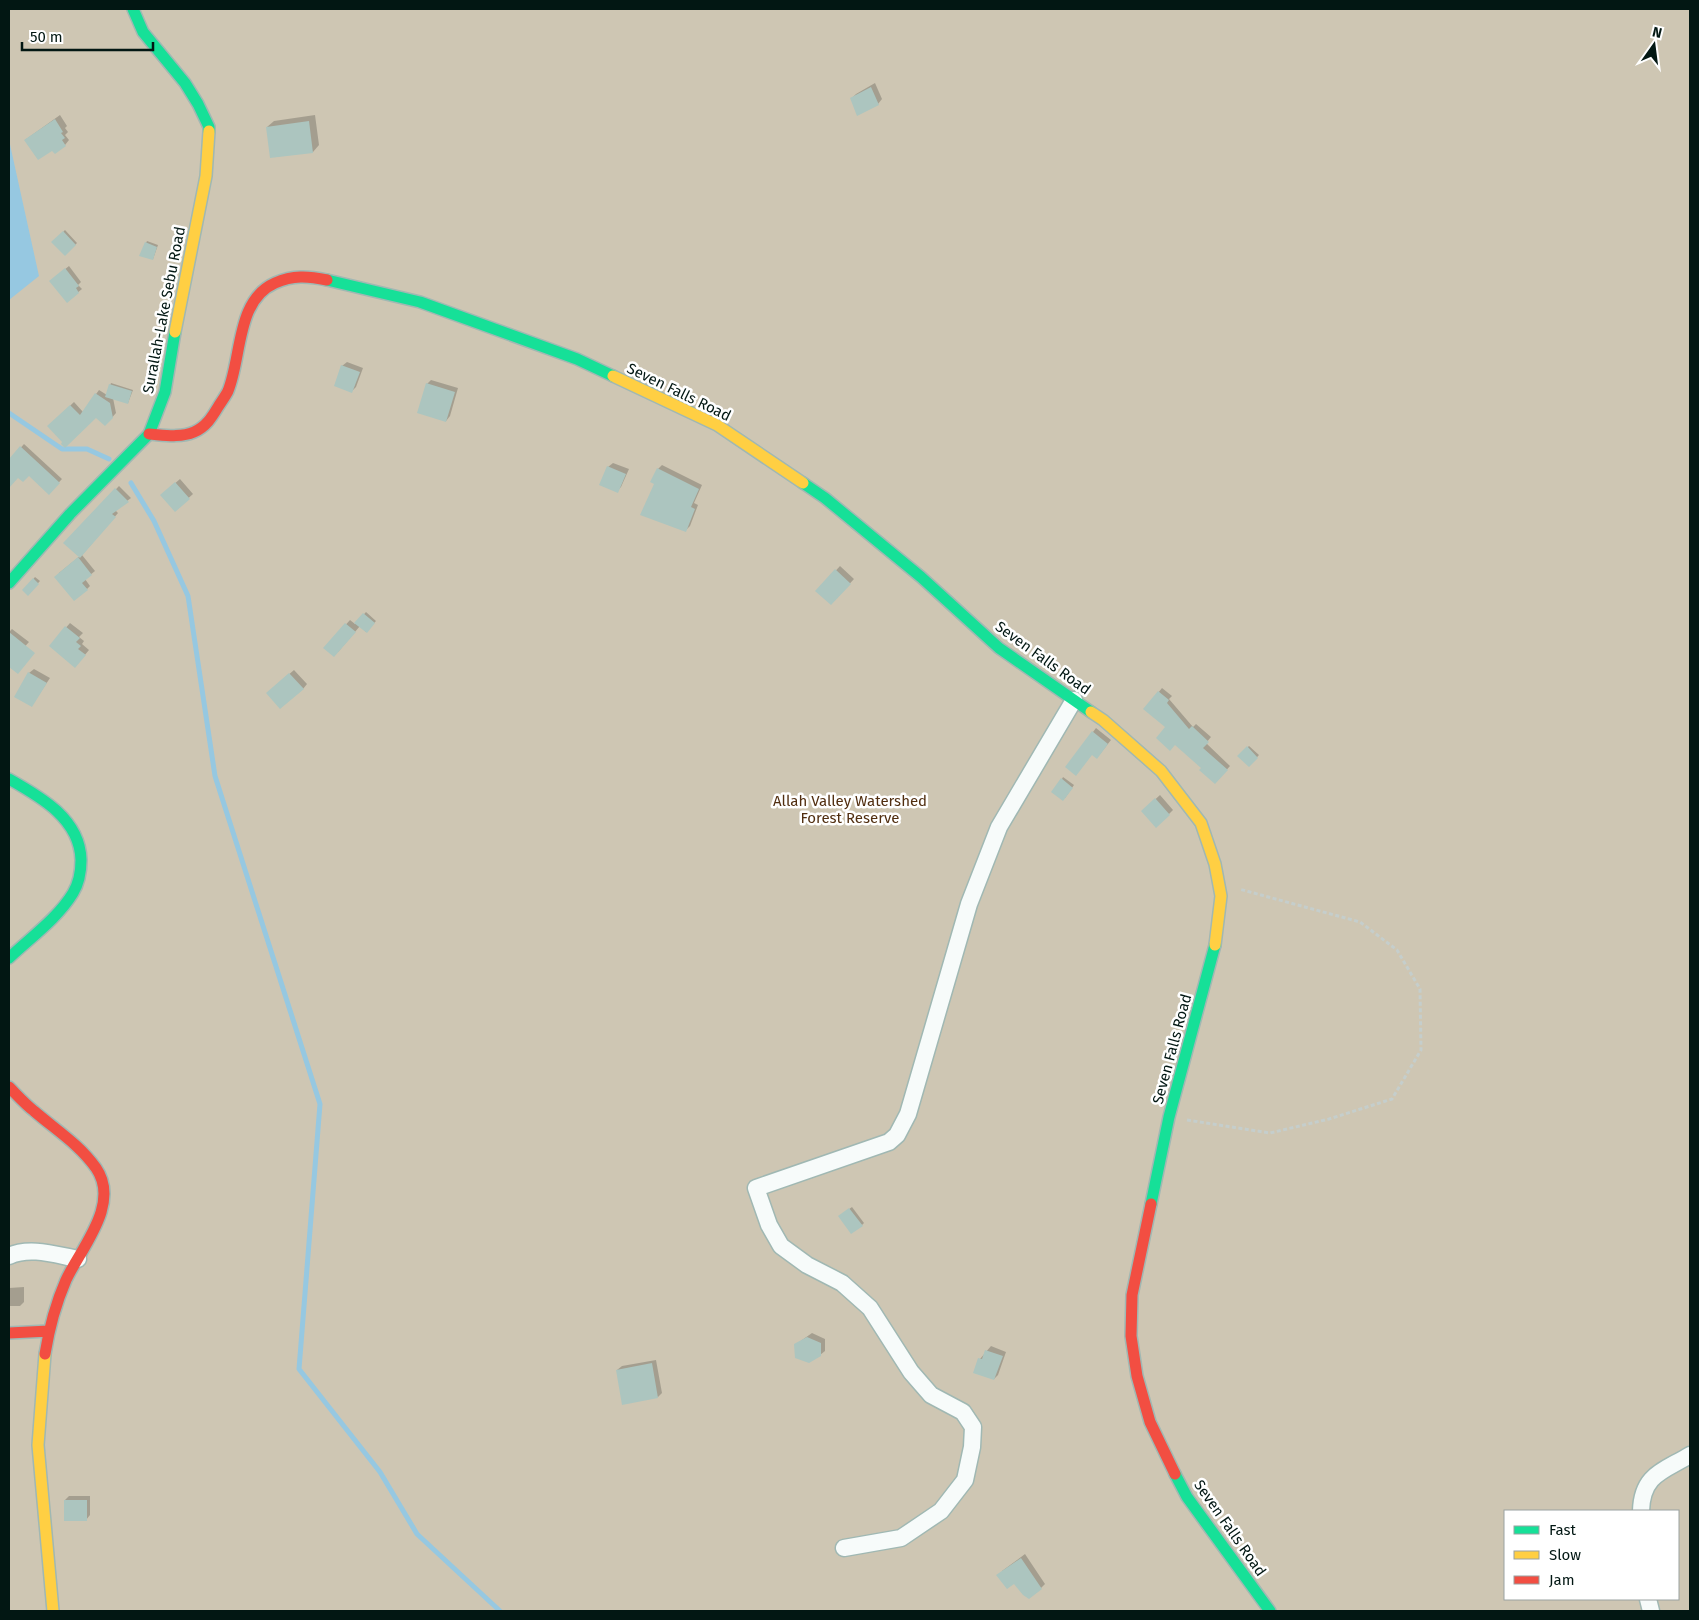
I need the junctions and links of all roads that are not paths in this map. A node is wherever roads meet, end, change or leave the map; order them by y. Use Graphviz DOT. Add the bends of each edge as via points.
graph roads {
  1 [pos="133,9"];
  2 [pos="149,434"];
  3 [pos="9,582"];
  4 [pos="1074,700"];
  5 [pos="9,779"];
  6 [pos="9,958"];
  7 [pos="9,1087"];
  8 [pos="9,1256"];
  9 [pos="78,1260"];
  10 [pos="49,1331"];
  11 [pos="9,1333"];
  12 [pos="1690,1454"];
  13 [pos="1641,1510"];
  14 [pos="844,1548"];
  15 [pos="53,1611"];
  16 [pos="1270,1611"];
  1 -- 2 [label="street, Surallah-Lake Sebu Road" via="143,32 185,83 209,127 206,176 165,392"];
  2 -- 3 [label="street, Surallah-Lake Sebu Road"];
  2 -- 4 [label="street, Seven Falls Road" via="174,436 193,432 208,423 229,389 249,306 257,293 271,283 294,276 308,276 420,302 577,359 717,425 825,498 921,577 999,648"];
  4 -- 14 [label="street" via="999,827 970,904 908,1114 897,1135 889,1142 756,1188 769,1225 781,1246 807,1265 842,1283 870,1308 911,1372 931,1395 962,1412 973,1427 965,1480 941,1511 900,1538"];
  4 -- 16 [label="street, Seven Falls Road" via="1103,720 1161,771 1201,823 1216,864 1221,896 1214,951 1169,1117 1132,1295 1131,1336 1137,1376 1150,1422 1187,1497"];
  5 -- 6 [label="street" via="37,793 64,817 80,844 82,858 77,886 70,898"];
  7 -- 9 [label="street" via="34,1111 66,1134 98,1169 104,1201 99,1219"];
  8 -- 9 [label="street" via="34,1251"];
  9 -- 10 [label="street" via="66,1281"];
  10 -- 11 [label="street"];
  10 -- 15 [label="street" via="43,1367 38,1445"];
  12 -- 13 [label="street" via="1655,1474 1646,1486"];
}
